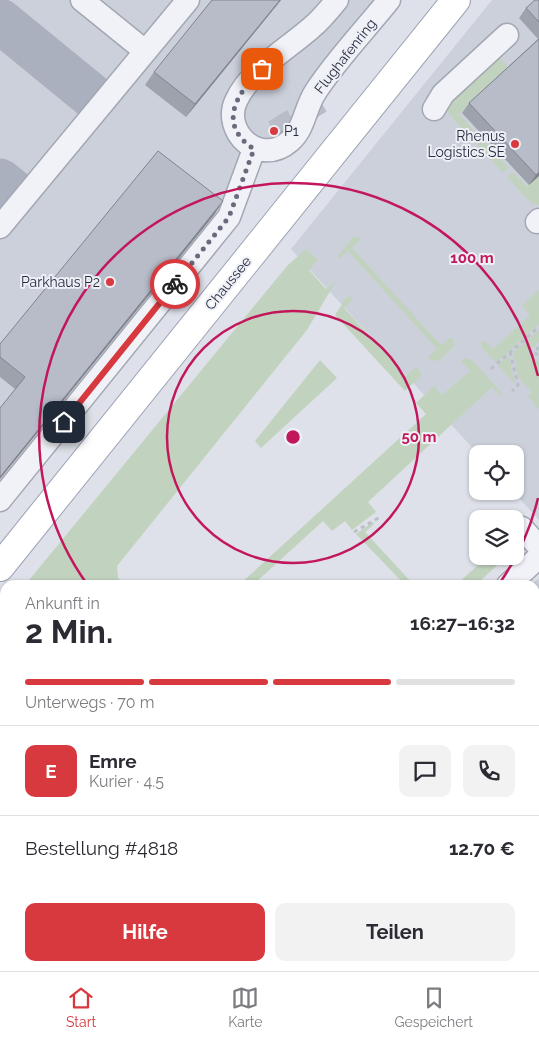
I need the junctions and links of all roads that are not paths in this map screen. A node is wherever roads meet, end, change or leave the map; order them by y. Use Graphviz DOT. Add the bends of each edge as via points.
graph roads {
  1 [pos="82,0"];
  2 [pos="188,0"];
  3 [pos="337,0"];
  4 [pos="389,0"];
  5 [pos="456,0"];
  6 [pos="507,35"];
  7 [pos="145,51"];
  8 [pos="434,109"];
  9 [pos="254,149"];
  10 [pos="0,228"];
  11 [pos="0,500"];
  12 [pos="524,531"];
  13 [pos="524,543"];
  14 [pos="538,554"];
  15 [pos="0,567"];
  16 [pos="513,580"];
  1 -- 7 [label="street"];
  2 -- 7 [label="street"];
  3 -- 9 [label="street" via="318,22 252,78 236,101 233,116 237,128 242,140"];
  4 -- 9 [label="street, Flughafenring" via="314,94 294,137 276,150"];
  5 -- 15 [label="main road, Chaussee"];
  6 -- 8 [label="street" via="443,94"];
  7 -- 10 [label="street"];
  9 -- 11 [label="street" via="229,217"];
  12 -- 14 [label="street"];
  13 -- 14 [label="street"];
  14 -- 16 [label="street"];
}
